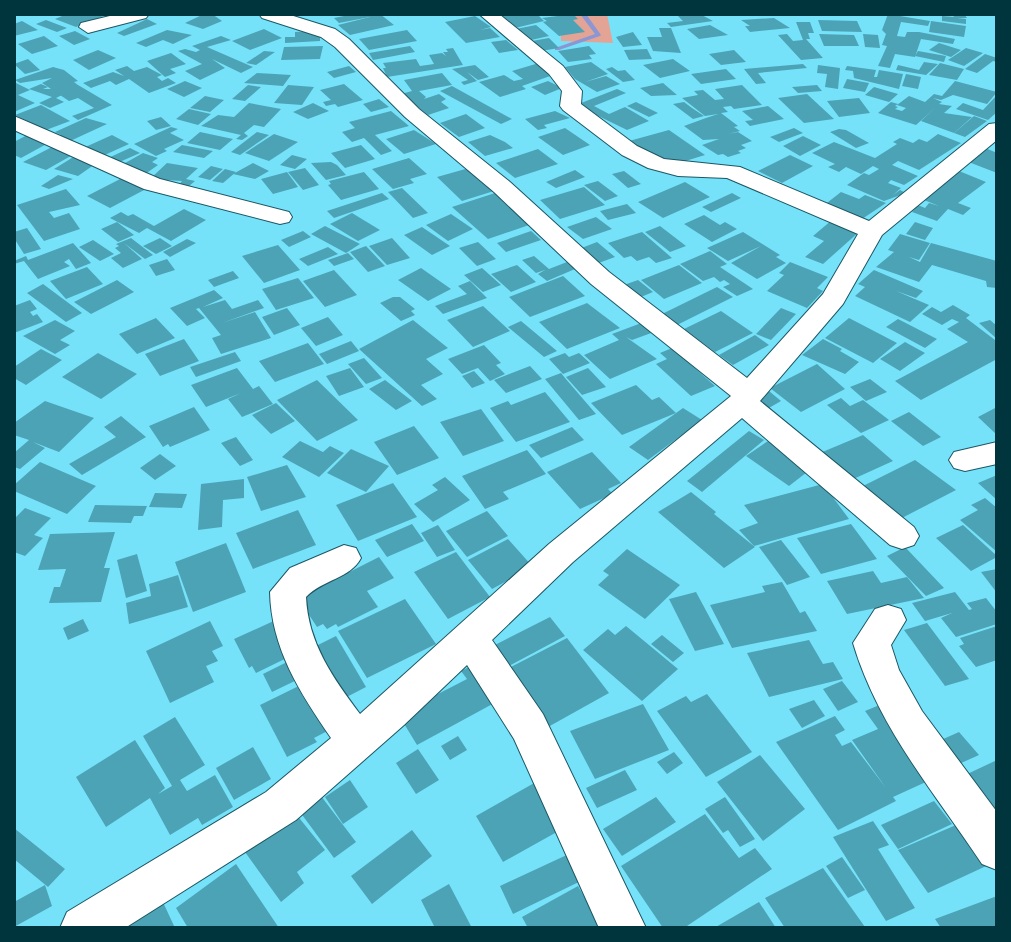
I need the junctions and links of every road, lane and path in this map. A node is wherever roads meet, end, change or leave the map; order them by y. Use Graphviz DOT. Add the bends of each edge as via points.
graph roads {
  1 [pos="140,14"];
  2 [pos="268,14"];
  3 [pos="488,14"];
  4 [pos="88,27"];
  5 [pos="14,122"];
  6 [pos="997,129"];
  7 [pos="280,217"];
  8 [pos="872,231"];
  9 [pos="745,398"];
  10 [pos="997,453"];
  11 [pos="965,460"];
  12 [pos="902,536"];
  13 [pos="344,558"];
  14 [pos="888,620"];
  15 [pos="470,638"];
  16 [pos="357,741"];
  17 [pos="997,849"];
  18 [pos="83,928"];
  19 [pos="623,928"];
  1 -- 4 [label="street"];
  2 -- 9 [label="street" via="328,33 342,43 412,113"];
  3 -- 8 [label="street" via="556,70 572,91 570,106 644,160 689,172 732,172"];
  5 -- 7 [label="street" via="152,184"];
  6 -- 8 [label="street"];
  8 -- 9 [label="street" via="834,298"];
  9 -- 12 [label="street"];
  9 -- 15 [label="street" via="561,553"];
  10 -- 11 [label="street"];
  13 -- 16 [label="street" via="302,578 288,592 286,614 302,656"];
  14 -- 17 [label="street" via="872,643 878,669"];
  15 -- 16 [label="street"];
  15 -- 19 [label="street" via="529,727"];
  16 -- 18 [label="street" via="281,806"];
}
